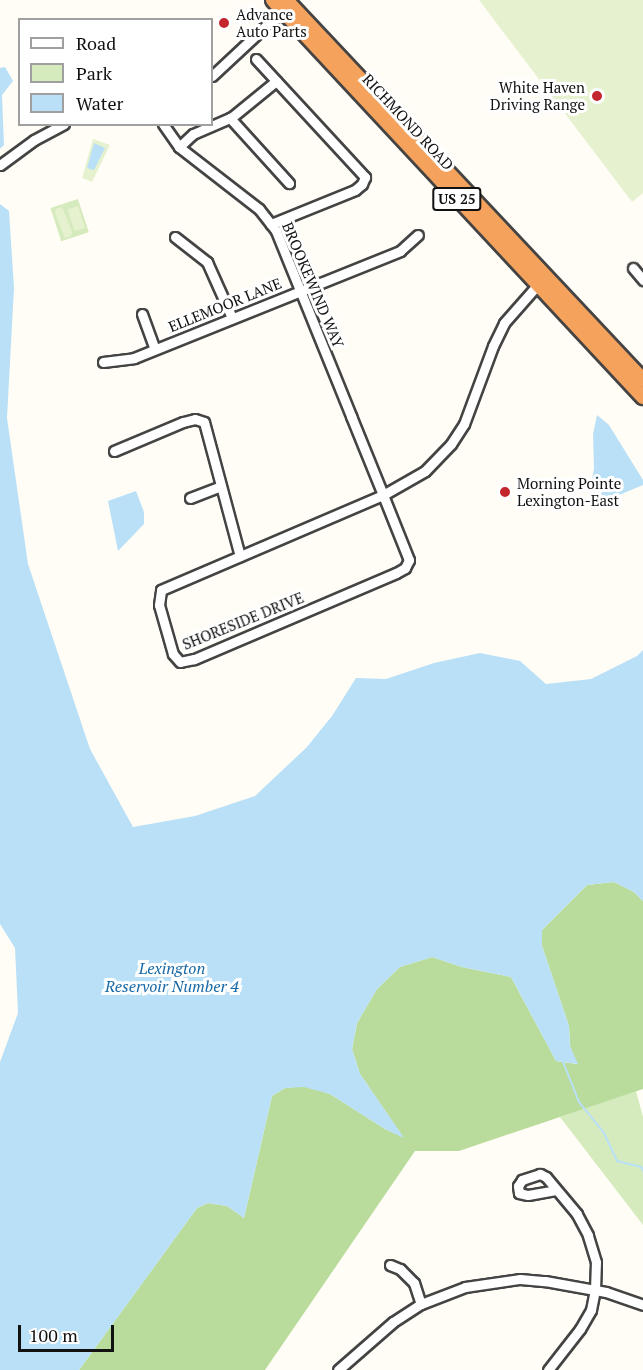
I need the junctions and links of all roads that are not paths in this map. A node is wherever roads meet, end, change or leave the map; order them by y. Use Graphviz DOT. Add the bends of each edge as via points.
graph roads {
  1 [pos="283,3"];
  2 [pos="256,59"];
  3 [pos="213,75"];
  4 [pos="276,81"];
  5 [pos="230,118"];
  6 [pos="213,125"];
  7 [pos="60,126"];
  8 [pos="165,126"];
  9 [pos="212,126"];
  10 [pos="179,147"];
  11 [pos="0,165"];
  12 [pos="289,183"];
  13 [pos="271,224"];
  14 [pos="418,235"];
  15 [pos="175,237"];
  16 [pos="633,268"];
  17 [pos="542,280"];
  18 [pos="643,280"];
  19 [pos="300,291"];
  20 [pos="141,314"];
  21 [pos="232,318"];
  22 [pos="155,349"];
  23 [pos="103,362"];
  24 [pos="643,380"];
  25 [pos="643,398"];
  26 [pos="114,451"];
  27 [pos="220,486"];
  28 [pos="383,495"];
  29 [pos="190,498"];
  30 [pos="240,556"];
  31 [pos="556,1190"];
  32 [pos="390,1264"];
  33 [pos="595,1290"];
  34 [pos="421,1304"];
  35 [pos="643,1305"];
  36 [pos="339,1370"];
  37 [pos="548,1370"];
  1 -- 3 [label="street"];
  1 -- 17 [label="highway, RICHMOND ROAD / US 25"];
  2 -- 4 [label="street"];
  4 -- 5 [label="street"];
  4 -- 13 [label="street" via="365,177 355,190"];
  5 -- 6 [label="street"];
  5 -- 12 [label="street"];
  7 -- 11 [label="street"];
  8 -- 10 [label="street, BROOKEWIND WAY"];
  9 -- 10 [label="street" via="193,134"];
  10 -- 13 [label="street, BROOKEWIND WAY" via="254,204"];
  13 -- 19 [label="street, BROOKEWIND WAY"];
  14 -- 19 [label="street, ELLEMOOR LANE" via="400,251"];
  15 -- 21 [label="street" via="207,262"];
  16 -- 18 [label="street"];
  17 -- 24 [label="highway, RICHMOND ROAD / US 25"];
  17 -- 25 [label="highway, RICHMOND ROAD / US 25"];
  17 -- 28 [label="street, SHORESIDE DRIVE" via="504,323 472,408 451,444 416,477"];
  19 -- 21 [label="street, ELLEMOOR LANE"];
  19 -- 28 [label="street, BROOKEWIND WAY"];
  20 -- 22 [label="street"];
  21 -- 22 [label="street, ELLEMOOR LANE"];
  22 -- 23 [label="street, ELLEMOOR LANE" via="124,361"];
  26 -- 27 [label="street" via="183,422 202,420"];
  27 -- 29 [label="street"];
  27 -- 30 [label="street"];
  28 -- 30 [label="street, SHORESIDE DRIVE"];
  28 -- 30 [label="street, SHORESIDE DRIVE" via="409,560 405,568 195,659 177,660 159,605 159,591"];
  31 -- 33 [label="street" via="588,1234 596,1263"];
  32 -- 34 [label="street" via="414,1283"];
  33 -- 34 [label="street" via="520,1279 465,1287"];
  33 -- 35 [label="street"];
  33 -- 37 [label="street" via="591,1310 580,1329"];
  34 -- 36 [label="street" via="393,1322"];
}
